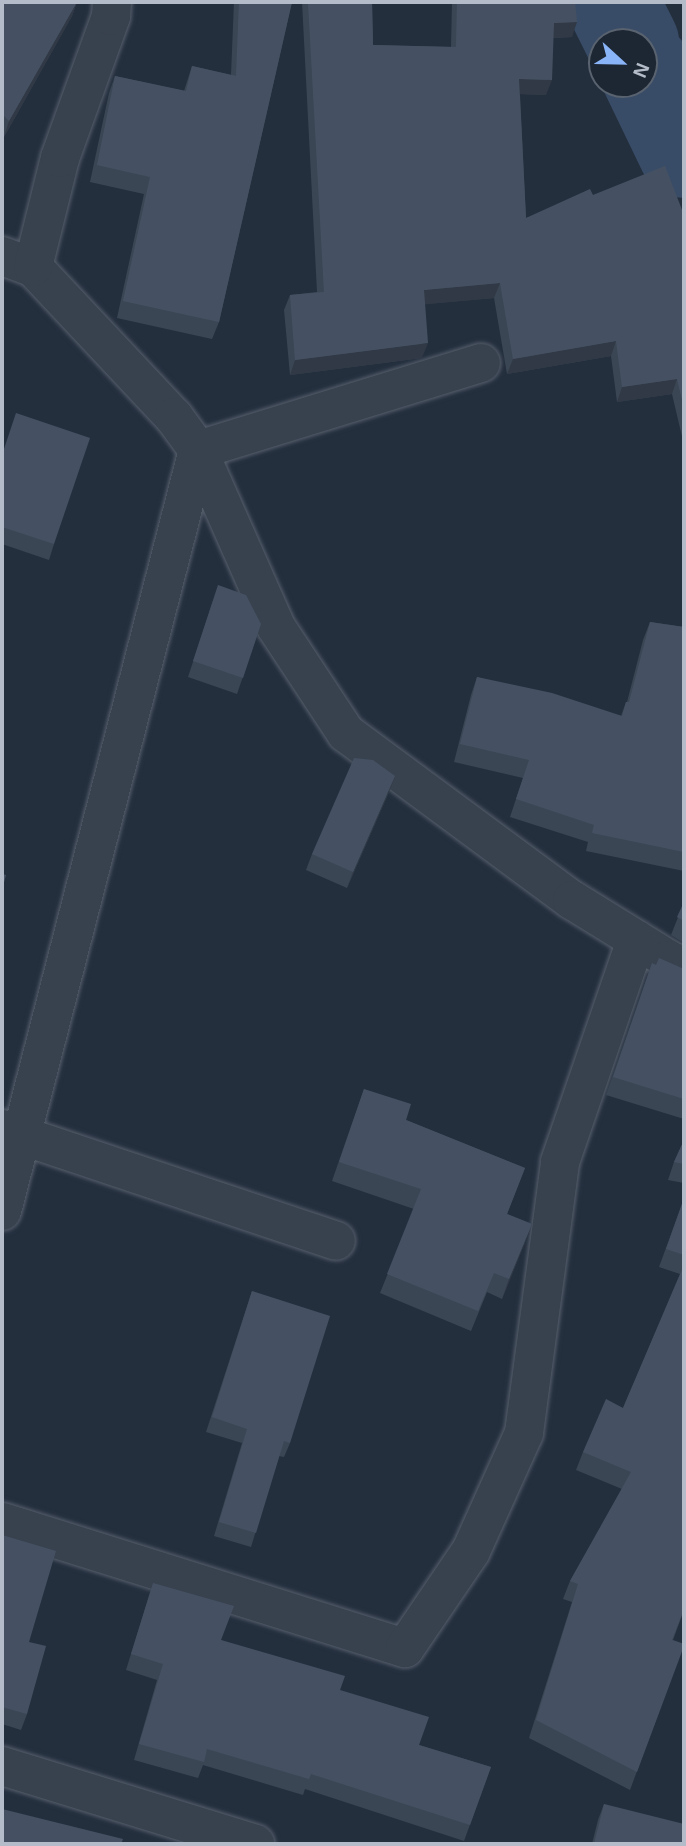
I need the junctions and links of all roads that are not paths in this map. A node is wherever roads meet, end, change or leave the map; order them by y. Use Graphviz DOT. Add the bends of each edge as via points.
graph roads {
  1 [pos="112,2"];
  2 [pos="18,261"];
  3 [pos="481,362"];
  4 [pos="198,450"];
  5 [pos="636,940"];
  6 [pos="684,966"];
  7 [pos="13,1132"];
  8 [pos="2,1211"];
  9 [pos="336,1241"];
  10 [pos="2,1522"];
  11 [pos="2,1766"];
  12 [pos="255,1844"];
  1 -- 2 [label="street" via="60,158"];
  2 -- 4 [label="street" via="174,417"];
  3 -- 4 [label="street"];
  4 -- 5 [label="street" via="276,627 346,733 572,900"];
  4 -- 7 [label="street"];
  5 -- 6 [label="street"];
  5 -- 10 [label="street" via="559,1162 524,1433 471,1550 405,1648"];
  7 -- 8 [label="street"];
  7 -- 9 [label="street"];
  11 -- 12 [label="street"];
}
